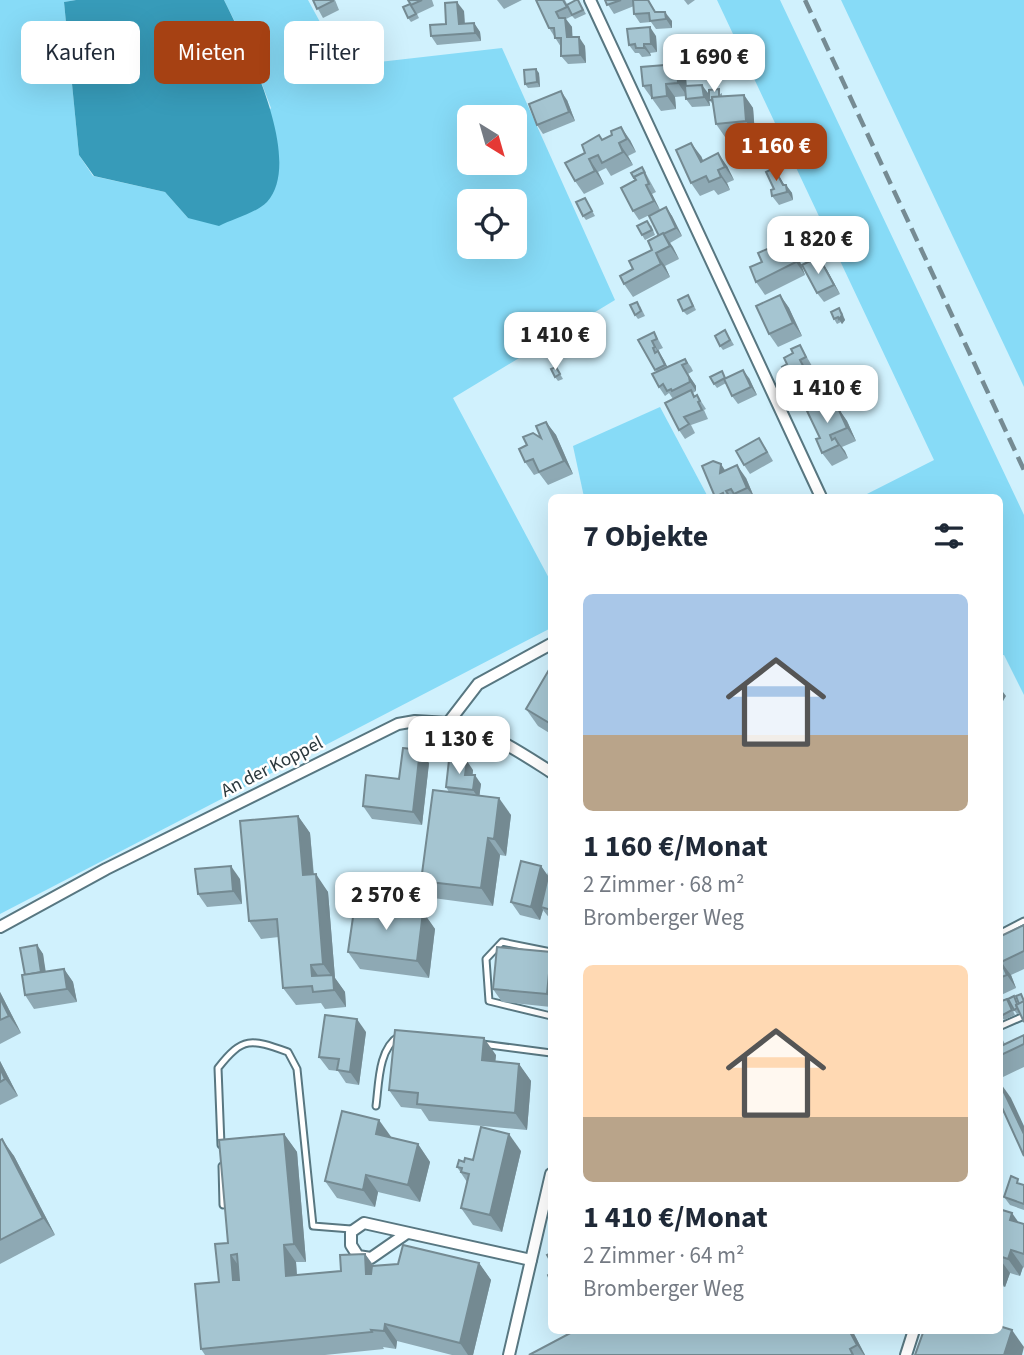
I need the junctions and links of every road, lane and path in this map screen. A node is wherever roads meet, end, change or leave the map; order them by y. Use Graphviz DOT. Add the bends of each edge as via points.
graph roads {
  1 [pos="590,0"];
  2 [pos="820,494"];
  3 [pos="548,646"];
  4 [pos="448,723"];
  5 [pos="548,770"];
  6 [pos="1024,920"];
  7 [pos="0,928"];
  8 [pos="1003,932"];
  9 [pos="548,951"];
  10 [pos="548,1015"];
  11 [pos="1024,1016"];
  12 [pos="1003,1025"];
  13 [pos="409,1037"];
  14 [pos="478,1043"];
  15 [pos="548,1053"];
  16 [pos="376,1106"];
  17 [pos="221,1150"];
  18 [pos="222,1164"];
  19 [pos="548,1187"];
  20 [pos="223,1205"];
  21 [pos="355,1230"];
  22 [pos="407,1233"];
  23 [pos="531,1260"];
  24 [pos="913,1334"];
  25 [pos="509,1355"];
  26 [pos="906,1355"];
  1 -- 2 [label="street"];
  3 -- 4 [label="street" via="478,684"];
  4 -- 5 [label="street, An der Koppel" via="496,738"];
  4 -- 7 [label="street, An der Koppel" via="398,724 106,869"];
  6 -- 8 [label="lane"];
  9 -- 10 [label="lane" via="502,942 486,959 489,1001"];
  11 -- 12 [label="lane"];
  13 -- 16 [label="lane" via="397,1036 386,1052"];
  14 -- 15 [label="lane"];
  17 -- 21 [label="lane" via="218,1068 234,1048 259,1042 288,1052 297,1069 313,1226"];
  18 -- 20 [label="lane"];
  19 -- 23 [label="street"];
  21 -- 22 [label="street" via="364,1223"];
  21 -- 22 [label="street" via="351,1245 358,1256 371,1258"];
  22 -- 23 [label="street"];
  23 -- 25 [label="street"];
  24 -- 26 [label="street"];
}
